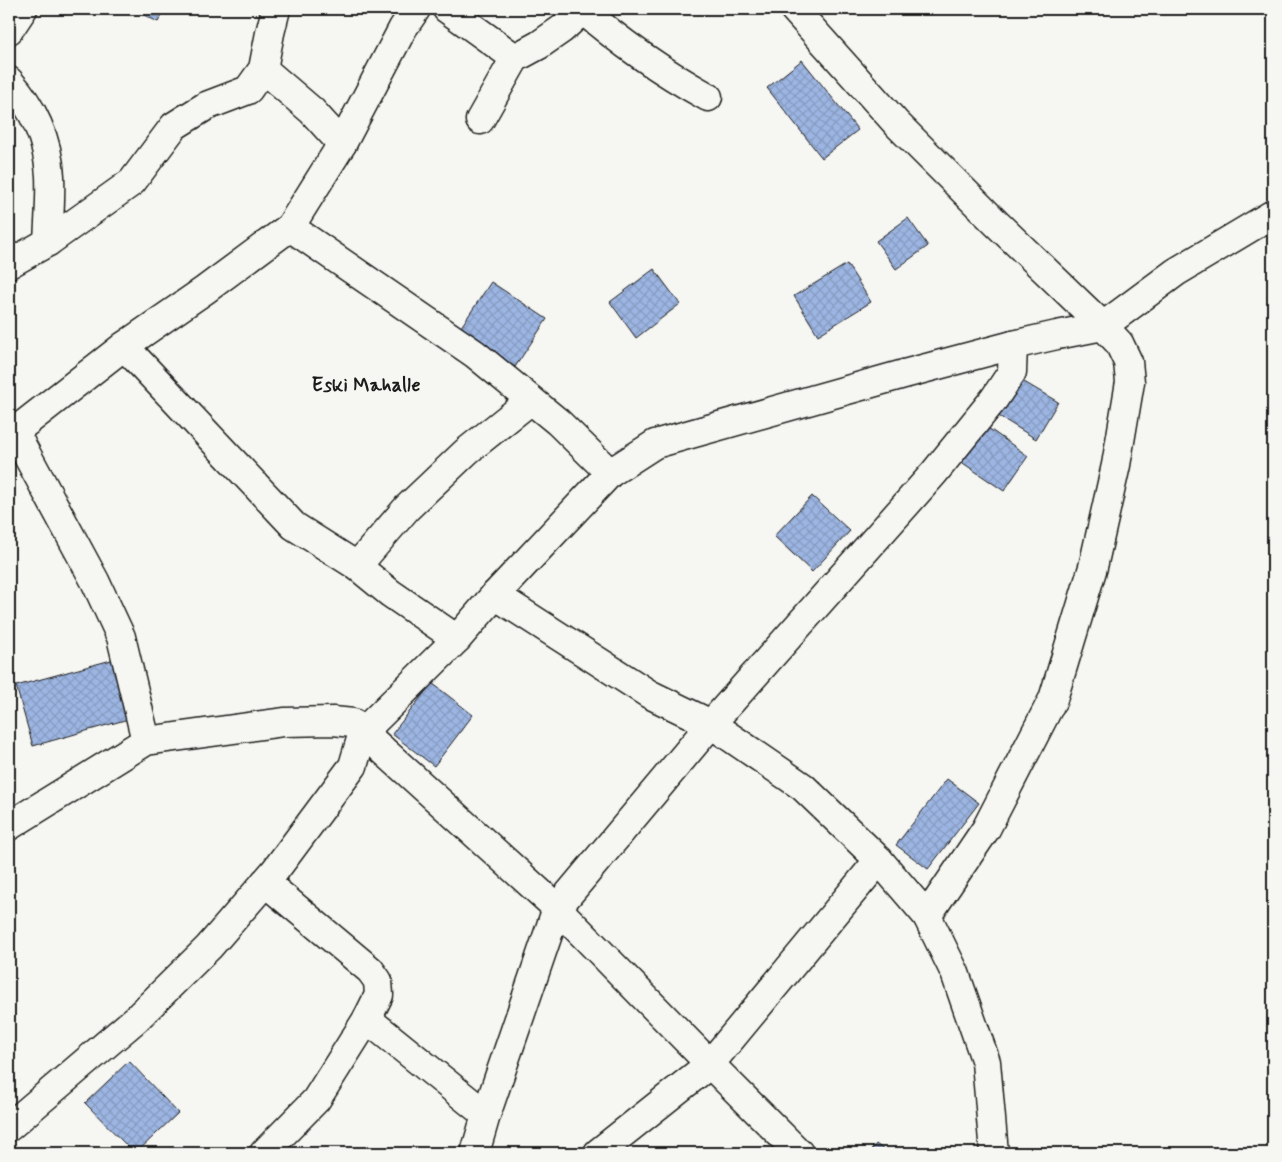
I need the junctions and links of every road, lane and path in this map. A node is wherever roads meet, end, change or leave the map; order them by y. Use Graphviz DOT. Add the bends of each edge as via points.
graph roads {
  1 [pos="23,9"];
  2 [pos="276,9"];
  3 [pos="416,9"];
  4 [pos="447,9"];
  5 [pos="794,9"];
  6 [pos="583,10"];
  7 [pos="9,30"];
  8 [pos="515,58"];
  9 [pos="263,69"];
  10 [pos="9,81"];
  11 [pos="708,97"];
  12 [pos="480,120"];
  13 [pos="342,144"];
  14 [pos="1273,214"];
  15 [pos="290,226"];
  16 [pos="48,242"];
  17 [pos="9,264"];
  18 [pos="1103,326"];
  19 [pos="1013,345"];
  20 [pos="124,346"];
  21 [pos="531,400"];
  22 [pos="12,434"];
  23 [pos="610,473"];
  24 [pos="357,566"];
  25 [pos="494,596"];
  26 [pos="457,639"];
  27 [pos="711,724"];
  28 [pos="363,732"];
  29 [pos="146,742"];
  30 [pos="9,826"];
  31 [pos="879,860"];
  32 [pos="265,882"];
  33 [pos="557,908"];
  34 [pos="927,916"];
  35 [pos="367,1019"];
  36 [pos="710,1064"];
  37 [pos="486,1115"];
  38 [pos="9,1127"];
  39 [pos="264,1153"];
  40 [pos="475,1153"];
  41 [pos="598,1153"];
  42 [pos="799,1153"];
  43 [pos="994,1153"];
  1 -- 7 [label="street"];
  2 -- 9 [label="street"];
  3 -- 13 [label="street"];
  4 -- 8 [label="street"];
  5 -- 18 [label="street" via="897,124"];
  6 -- 8 [label="street" via="562,29"];
  6 -- 11 [label="street" via="651,63"];
  8 -- 12 [label="street"];
  9 -- 13 [label="street" via="312,111"];
  9 -- 16 [label="street" via="248,90 206,106 174,126 132,182"];
  10 -- 16 [label="street" via="30,110 47,153 50,176"];
  13 -- 15 [label="street"];
  14 -- 18 [label="street" via="1176,272"];
  15 -- 20 [label="street"];
  15 -- 21 [label="street" via="475,354"];
  16 -- 17 [label="street"];
  18 -- 19 [label="street"];
  18 -- 34 [label="street" via="1119,343 1128,362 1130,382 1116,465 1093,567 1053,699 986,829"];
  19 -- 23 [label="street" via="655,444"];
  19 -- 27 [label="street" via="1012,372 994,399 934,473"];
  20 -- 22 [label="street"];
  20 -- 24 [label="street" via="294,526"];
  21 -- 23 [label="street"];
  21 -- 24 [label="street" via="467,451 413,502"];
  22 -- 29 [label="street" via="94,581 121,637"];
  23 -- 25 [label="street"];
  24 -- 26 [label="street"];
  25 -- 26 [label="street"];
  25 -- 27 [label="street" via="649,694"];
  26 -- 28 [label="street"];
  27 -- 31 [label="street" via="803,787"];
  27 -- 33 [label="street"];
  28 -- 29 [label="street" via="353,724 333,721 284,722"];
  28 -- 32 [label="street" via="354,766"];
  28 -- 33 [label="street"];
  29 -- 30 [label="street"];
  31 -- 34 [label="street"];
  31 -- 36 [label="street"];
  32 -- 35 [label="street" via="370,970 378,981 379,995"];
  32 -- 38 [label="street" via="209,947 136,1020"];
  33 -- 36 [label="street"];
  33 -- 37 [label="street"];
  34 -- 43 [label="street" via="955,973 986,1062"];
  35 -- 37 [label="street"];
  35 -- 39 [label="street" via="316,1100"];
  36 -- 41 [label="street"];
  36 -- 42 [label="street"];
  37 -- 40 [label="street"];
}
